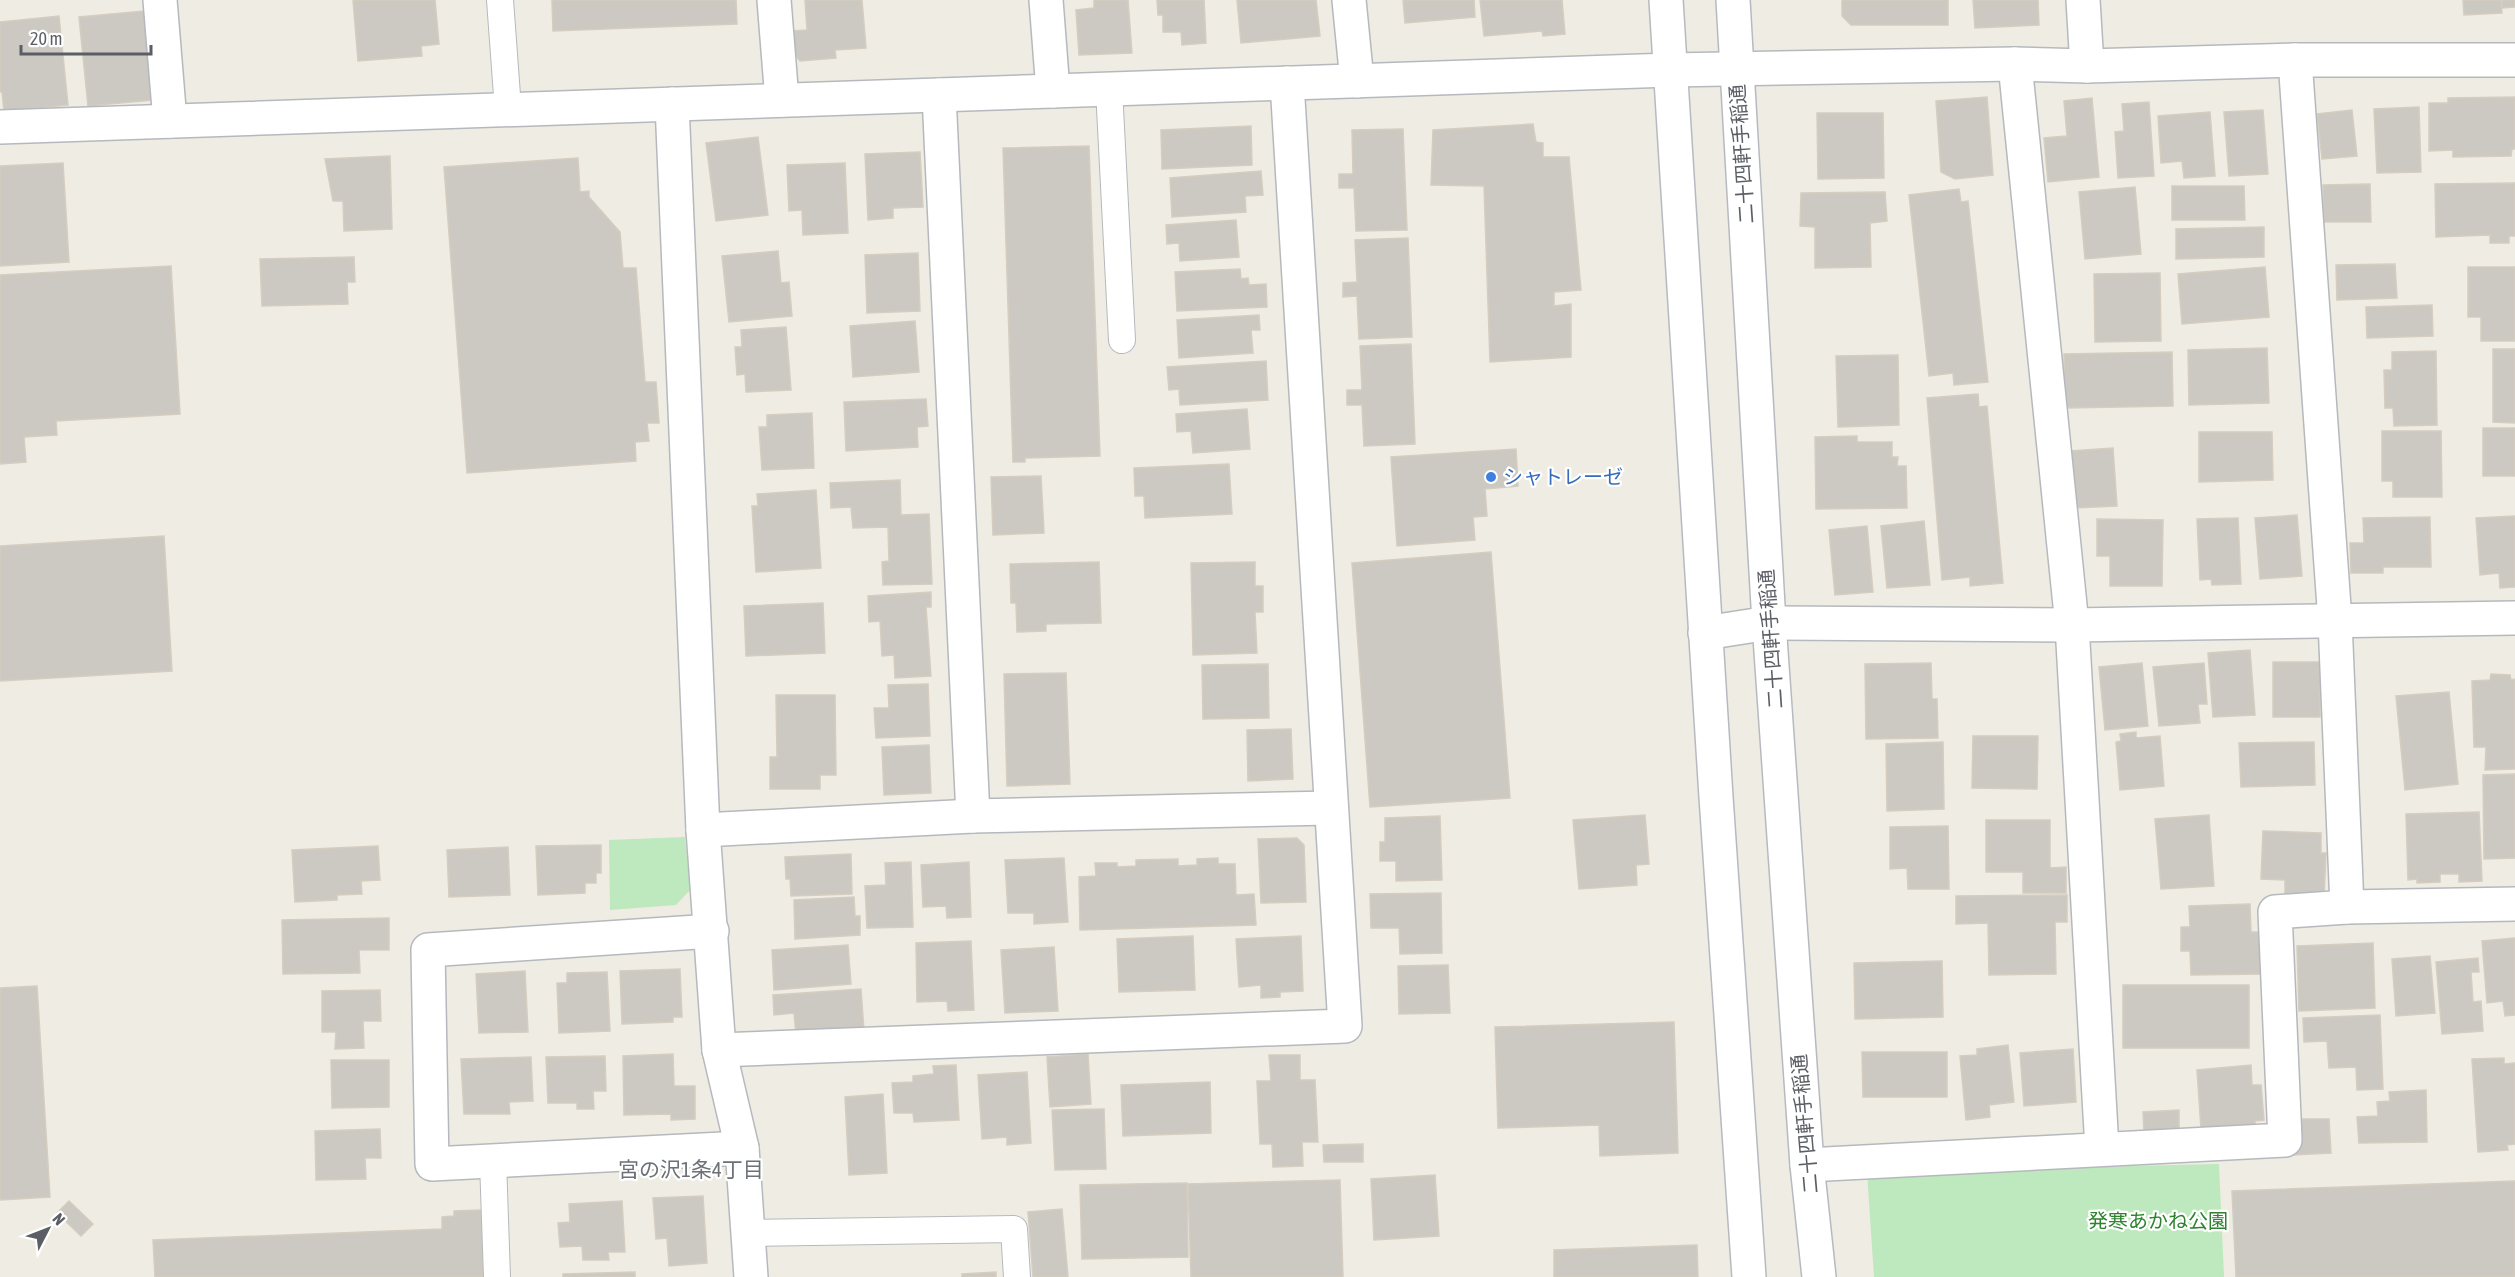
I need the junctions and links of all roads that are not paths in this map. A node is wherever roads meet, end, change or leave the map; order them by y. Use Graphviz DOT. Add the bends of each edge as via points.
graph roads {
  1 [pos="159,0"];
  2 [pos="500,0"];
  3 [pos="774,0"];
  4 [pos="1046,0"];
  5 [pos="1349,0"];
  6 [pos="1666,0"];
  7 [pos="1733,0"];
  8 [pos="2082,0"];
  9 [pos="2295,60"];
  10 [pos="2515,60"];
  11 [pos="2015,64"];
  12 [pos="2087,66"];
  13 [pos="1737,68"];
  14 [pos="1670,70"];
  15 [pos="1357,81"];
  16 [pos="1287,83"];
  17 [pos="1109,89"];
  18 [pos="1053,91"];
  19 [pos="939,95"];
  20 [pos="782,100"];
  21 [pos="672,104"];
  22 [pos="508,109"];
  23 [pos="170,121"];
  24 [pos="0,127"];
  25 [pos="1122,340"];
  26 [pos="2515,618"];
  27 [pos="2334,621"];
  28 [pos="1769,623"];
  29 [pos="2072,625"];
  30 [pos="1705,633"];
  31 [pos="1331,808"];
  32 [pos="973,816"];
  33 [pos="703,830"];
  34 [pos="2515,904"];
  35 [pos="2348,907"];
  36 [pos="712,931"];
  37 [pos="719,1050"];
  38 [pos="742,1148"];
  39 [pos="2102,1149"];
  40 [pos="494,1161"];
  41 [pos="1807,1165"];
  42 [pos="748,1233"];
  43 [pos="498,1277"];
  44 [pos="751,1277"];
  45 [pos="1017,1277"];
  46 [pos="1749,1277"];
  47 [pos="1819,1277"];
  1 -- 23 [label="street"];
  2 -- 22 [label="lane"];
  3 -- 20 [label="street"];
  4 -- 18 [label="street"];
  5 -- 15 [label="street"];
  6 -- 14 [label="street"];
  7 -- 13 [label="street, 二十四軒手稲通"];
  8 -- 12 [label="street"];
  9 -- 10 [label="street"];
  9 -- 12 [label="street"];
  9 -- 27 [label="street"];
  11 -- 12 [label="street"];
  11 -- 13 [label="street"];
  11 -- 29 [label="street"];
  13 -- 14 [label="street"];
  13 -- 28 [label="street, 二十四軒手稲通"];
  14 -- 15 [label="street"];
  14 -- 30 [label="street"];
  15 -- 16 [label="street"];
  16 -- 17 [label="street"];
  16 -- 31 [label="street"];
  17 -- 18 [label="street"];
  17 -- 25 [label="lane"];
  18 -- 19 [label="street"];
  19 -- 20 [label="street"];
  19 -- 32 [label="street"];
  20 -- 21 [label="street"];
  21 -- 22 [label="street"];
  21 -- 33 [label="street"];
  22 -- 23 [label="street"];
  23 -- 24 [label="street"];
  26 -- 27 [label="street"];
  27 -- 29 [label="street"];
  27 -- 35 [label="street"];
  28 -- 29 [label="street"];
  28 -- 30 [label="street"];
  28 -- 41 [label="street, 二十四軒手稲通"];
  29 -- 39 [label="street"];
  30 -- 46 [label="street"];
  31 -- 32 [label="street"];
  31 -- 37 [label="street" via="1345,1026"];
  32 -- 33 [label="street"];
  33 -- 36 [label="street"];
  34 -- 35 [label="street"];
  35 -- 39 [label="street" via="2275,912 2285,1140"];
  36 -- 37 [label="street"];
  36 -- 40 [label="street" via="428,950 432,1164"];
  37 -- 38 [label="street"];
  38 -- 40 [label="street"];
  38 -- 42 [label="street"];
  39 -- 41 [label="street"];
  40 -- 43 [label="lane"];
  41 -- 47 [label="street, 二十四軒手稲通"];
  42 -- 44 [label="street"];
  42 -- 45 [label="lane" via="1014,1229"];
}
